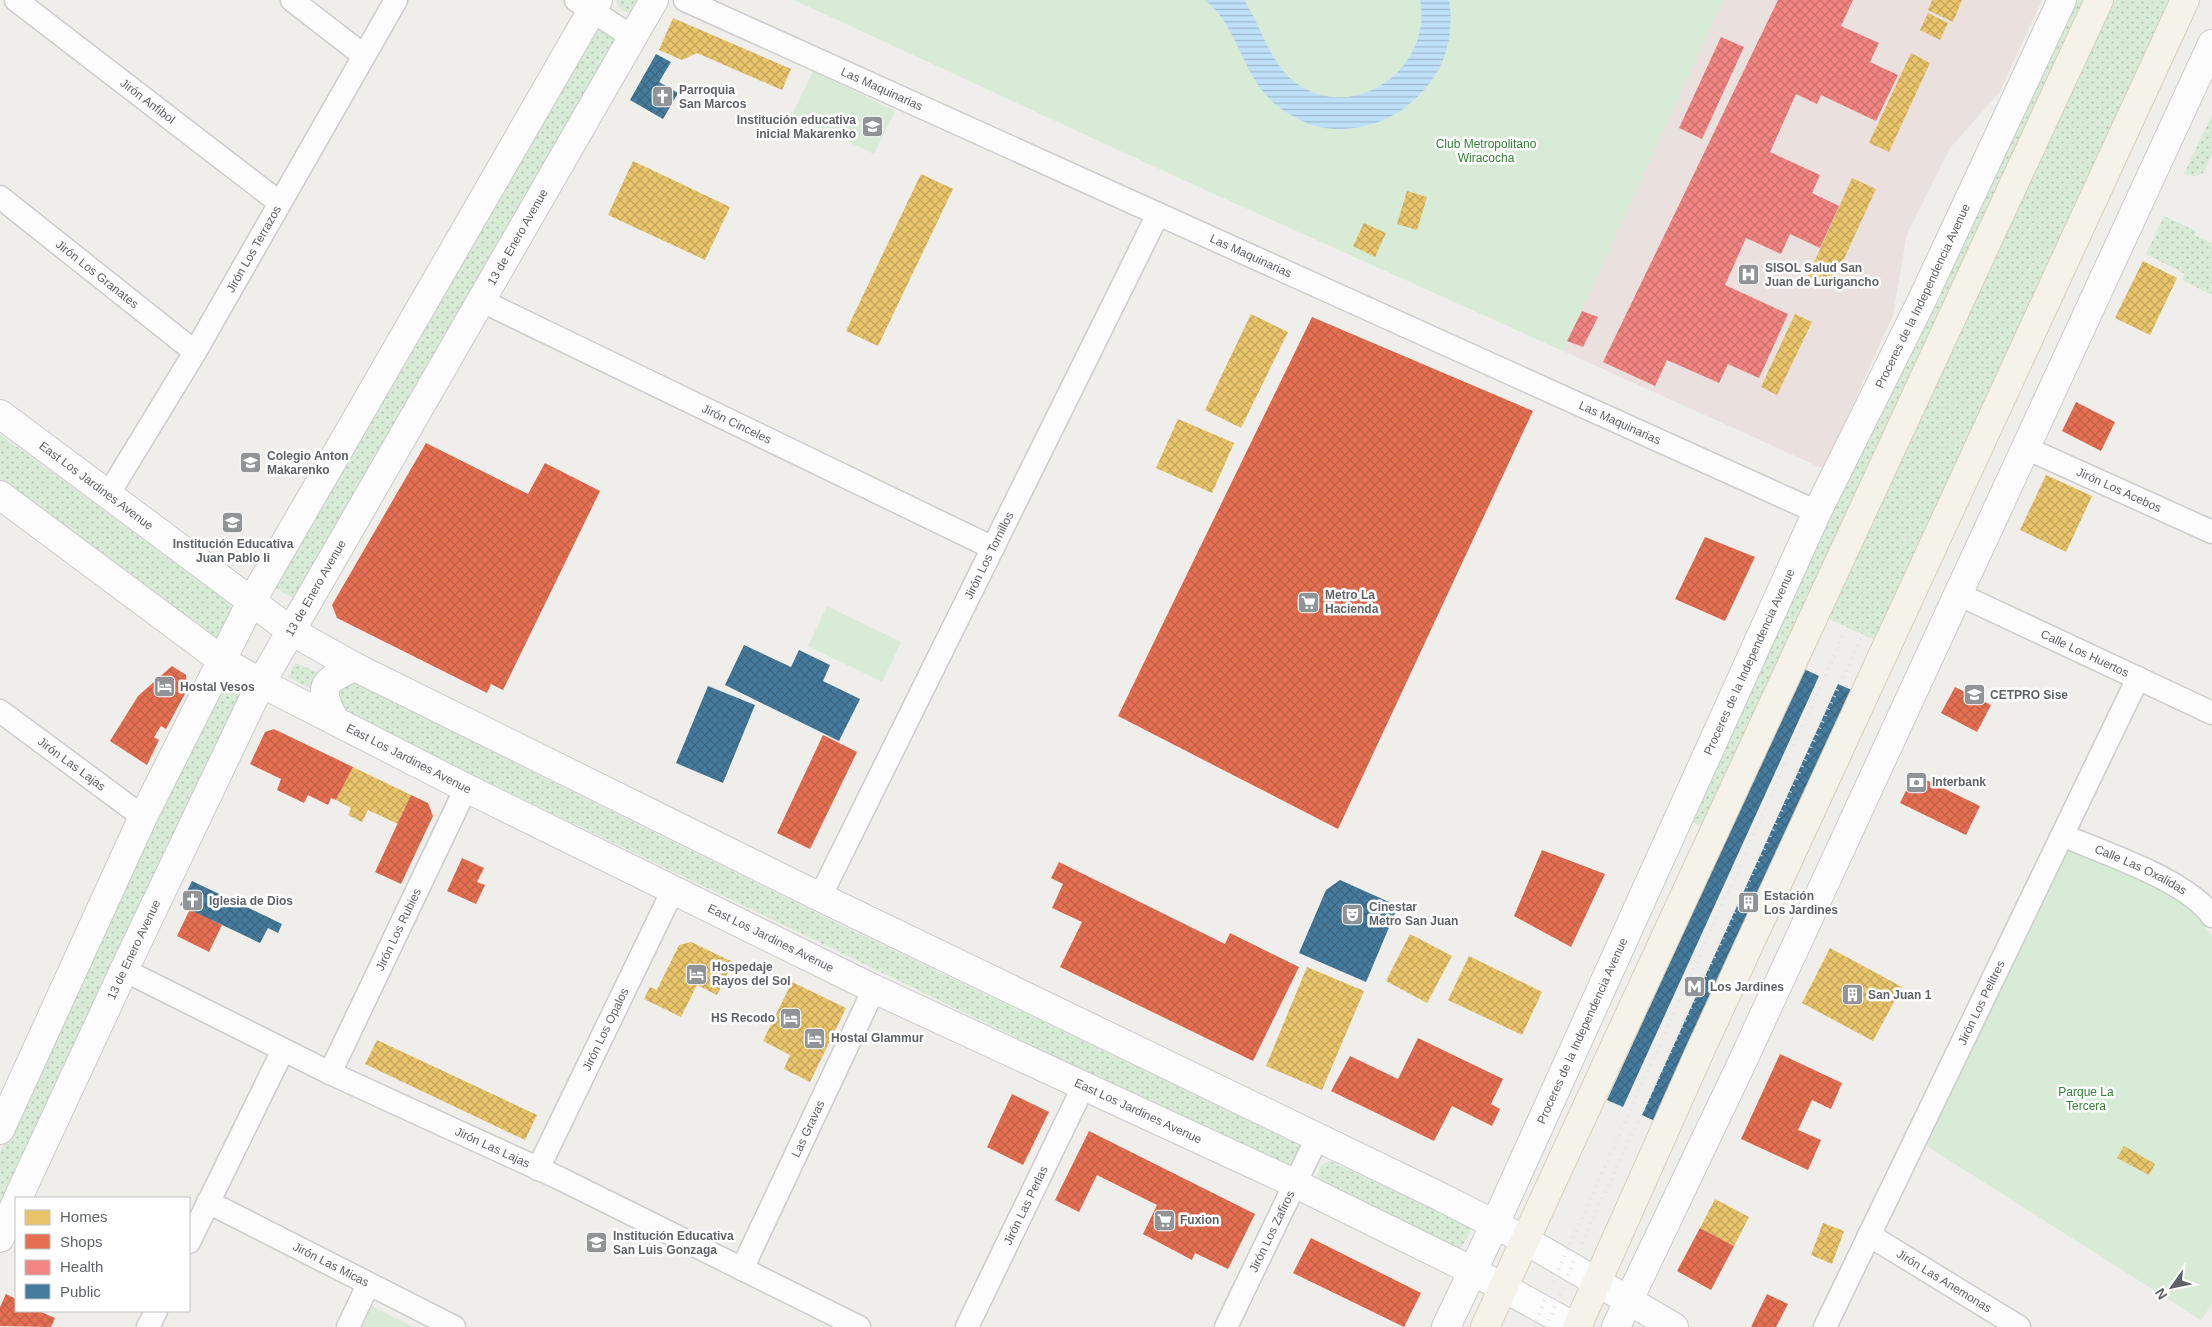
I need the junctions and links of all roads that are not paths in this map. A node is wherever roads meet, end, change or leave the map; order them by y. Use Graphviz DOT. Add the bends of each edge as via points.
graph roads {
  1 [pos="16,0"];
  2 [pos="292,0"];
  3 [pos="396,0"];
  4 [pos="654,0"];
  5 [pos="685,0"];
  6 [pos="2062,0"];
  7 [pos="2099,0"];
  8 [pos="2185,0"];
  9 [pos="588,4"];
  10 [pos="632,37"];
  11 [pos="2212,44"];
  12 [pos="363,55"];
  13 [pos="0,197"];
  14 [pos="280,203"];
  15 [pos="1158,214"];
  16 [pos="480,300"];
  17 [pos="195,352"];
  18 [pos="0,414"];
  19 [pos="2026,448"];
  20 [pos="0,494"];
  21 [pos="108,495"];
  22 [pos="1817,512"];
  23 [pos="2209,524"];
  24 [pos="993,548"];
  25 [pos="1958,594"];
  26 [pos="251,602"];
  27 [pos="291,631"];
  28 [pos="223,661"];
  29 [pos="355,667"];
  30 [pos="2138,678"];
  31 [pos="261,683"];
  32 [pos="2212,713"];
  33 [pos="1,714"];
  34 [pos="334,718"];
  35 [pos="466,788"];
  36 [pos="143,817"];
  37 [pos="2062,835"];
  38 [pos="673,890"];
  39 [pos="820,898"];
  40 [pos="2212,916"];
  41 [pos="124,970"];
  42 [pos="874,989"];
  43 [pos="283,1050"];
  44 [pos="330,1073"];
  45 [pos="1084,1085"];
  46 [pos="0,1130"];
  47 [pos="1318,1136"];
  48 [pos="538,1169"];
  49 [pos="1296,1184"];
  50 [pos="18,1197"];
  51 [pos="208,1202"];
  52 [pos="15,1205"];
  53 [pos="1495,1224"];
  54 [pos="1869,1235"];
  55 [pos="0,1238"];
  56 [pos="190,1240"];
  57 [pos="1525,1240"];
  58 [pos="742,1269"];
  59 [pos="1473,1271"];
  60 [pos="1598,1281"];
  61 [pos="368,1284"];
  62 [pos="1504,1287"];
  63 [pos="1629,1300"];
  64 [pos="156,1312"];
  65 [pos="148,1327"];
  66 [pos="348,1327"];
  67 [pos="454,1327"];
  68 [pos="859,1327"];
  69 [pos="967,1327"];
  70 [pos="1226,1327"];
  71 [pos="1446,1327"];
  72 [pos="1485,1327"];
  73 [pos="1576,1327"];
  74 [pos="1616,1327"];
  75 [pos="1674,1327"];
  76 [pos="1825,1327"];
  77 [pos="2019,1327"];
  1 -- 14 [label="street, Jirón Anfibol"];
  2 -- 12 [label="street"];
  3 -- 12 [label="street, Jirón Los Terrazos"];
  4 -- 10 [label="main road, 13 de Enero Avenue"];
  5 -- 15 [label="street, Las Maquinarias"];
  6 -- 22 [label="main road, Proceres de la Independencia Avenue" via="1923,298"];
  7 -- 57 [label="main road"];
  8 -- 60 [label="main road" via="1708,1034"];
  9 -- 10 [label="street"];
  9 -- 26 [label="main road"];
  10 -- 16 [label="main road, 13 de Enero Avenue"];
  11 -- 19 [label="main road"];
  12 -- 14 [label="street, Jirón Los Terrazos"];
  13 -- 17 [label="street, Jirón Los Granates"];
  14 -- 17 [label="street, Jirón Los Terrazos"];
  15 -- 22 [label="street, Las Maquinarias"];
  15 -- 24 [label="street, Jirón Los Tornillos"];
  16 -- 24 [label="street, Jirón Cinceles"];
  16 -- 27 [label="main road, 13 de Enero Avenue"];
  17 -- 21 [label="street, Jirón Los Terrazos"];
  18 -- 21 [label="main road, East Los Jardines Avenue"];
  19 -- 23 [label="street, Jirón Los Acebos"];
  19 -- 25 [label="main road"];
  20 -- 28 [label="main road, East Los Jardines Avenue"];
  21 -- 26 [label="main road, East Los Jardines Avenue"];
  22 -- 53 [label="main road, Proceres de la Independencia Avenue"];
  24 -- 39 [label="street, Jirón Los Tornillos"];
  25 -- 30 [label="street, Calle Los Huertos"];
  25 -- 63 [label="main road"];
  26 -- 27 [label="main road, East Los Jardines Avenue"];
  26 -- 28 [label="main road"];
  27 -- 29 [label="main road, East Los Jardines Avenue"];
  27 -- 31 [label="main road, 13 de Enero Avenue"];
  28 -- 31 [label="main road, East Los Jardines Avenue"];
  28 -- 36 [label="main road"];
  29 -- 34 [label="main road" via="334,676 324,687 324,700"];
  29 -- 39 [label="main road, East Los Jardines Avenue"];
  30 -- 32 [label="street, Calle Los Huertos"];
  30 -- 37 [label="street, Jirón Los Pelitres"];
  31 -- 34 [label="main road, East Los Jardines Avenue"];
  31 -- 41 [label="main road, 13 de Enero Avenue"];
  33 -- 36 [label="street, Jirón Las Lajas"];
  34 -- 35 [label="main road, East Los Jardines Avenue"];
  35 -- 38 [label="main road, East Los Jardines Avenue"];
  35 -- 44 [label="street, Jirón Los Rubies"];
  36 -- 46 [label="main road"];
  37 -- 40 [label="street, Calle Las Oxalidas" via="2175,884 2206,907"];
  37 -- 54 [label="street, Jirón Los Pelitres"];
  38 -- 42 [label="main road, East Los Jardines Avenue"];
  38 -- 48 [label="street, Jirón Los Opalos"];
  39 -- 47 [label="main road, East Los Jardines Avenue"];
  41 -- 43 [label="street, Jirón Las Lajas"];
  41 -- 50 [label="main road, 13 de Enero Avenue"];
  42 -- 45 [label="main road, East Los Jardines Avenue"];
  42 -- 58 [label="street, Las Gravas"];
  43 -- 44 [label="street, Jirón Las Lajas"];
  43 -- 51 [label="street"];
  44 -- 48 [label="street, Jirón Las Lajas"];
  45 -- 49 [label="main road, East Los Jardines Avenue"];
  45 -- 69 [label="street, Jirón Las Perlas"];
  47 -- 49 [label="street, Jirón Los Zafiros"];
  47 -- 53 [label="main road, East Los Jardines Avenue"];
  48 -- 58 [label="street, Jirón Las Lajas"];
  49 -- 59 [label="main road, East Los Jardines Avenue"];
  49 -- 70 [label="street, Jirón Los Zafiros"];
  51 -- 56 [label="street"];
  51 -- 61 [label="street, Jirón Las Micas"];
  52 -- 55 [label="main road"];
  53 -- 57 [label="main road, East Los Jardines Avenue"];
  53 -- 59 [label="main road, Proceres de la Independencia Avenue"];
  54 -- 76 [label="street, Jirón Los Pelitres"];
  54 -- 77 [label="street, Jirón Las Anemonas"];
  57 -- 60 [label="main road, East Los Jardines Avenue"];
  57 -- 62 [label="main road"];
  58 -- 68 [label="street, Jirón Las Lajas"];
  59 -- 62 [label="main road, East Los Jardines Avenue"];
  59 -- 71 [label="main road, Proceres de la Independencia Avenue"];
  60 -- 63 [label="main road, East Los Jardines Avenue"];
  60 -- 73 [label="main road"];
  61 -- 66 [label="street"];
  61 -- 67 [label="street, Jirón Las Micas"];
  62 -- 72 [label="main road"];
  62 -- 73 [label="main road, East Los Jardines Avenue"];
  63 -- 74 [label="main road"];
  63 -- 75 [label="main road, East Los Jardines Avenue"];
  64 -- 65 [label="street"];
}
